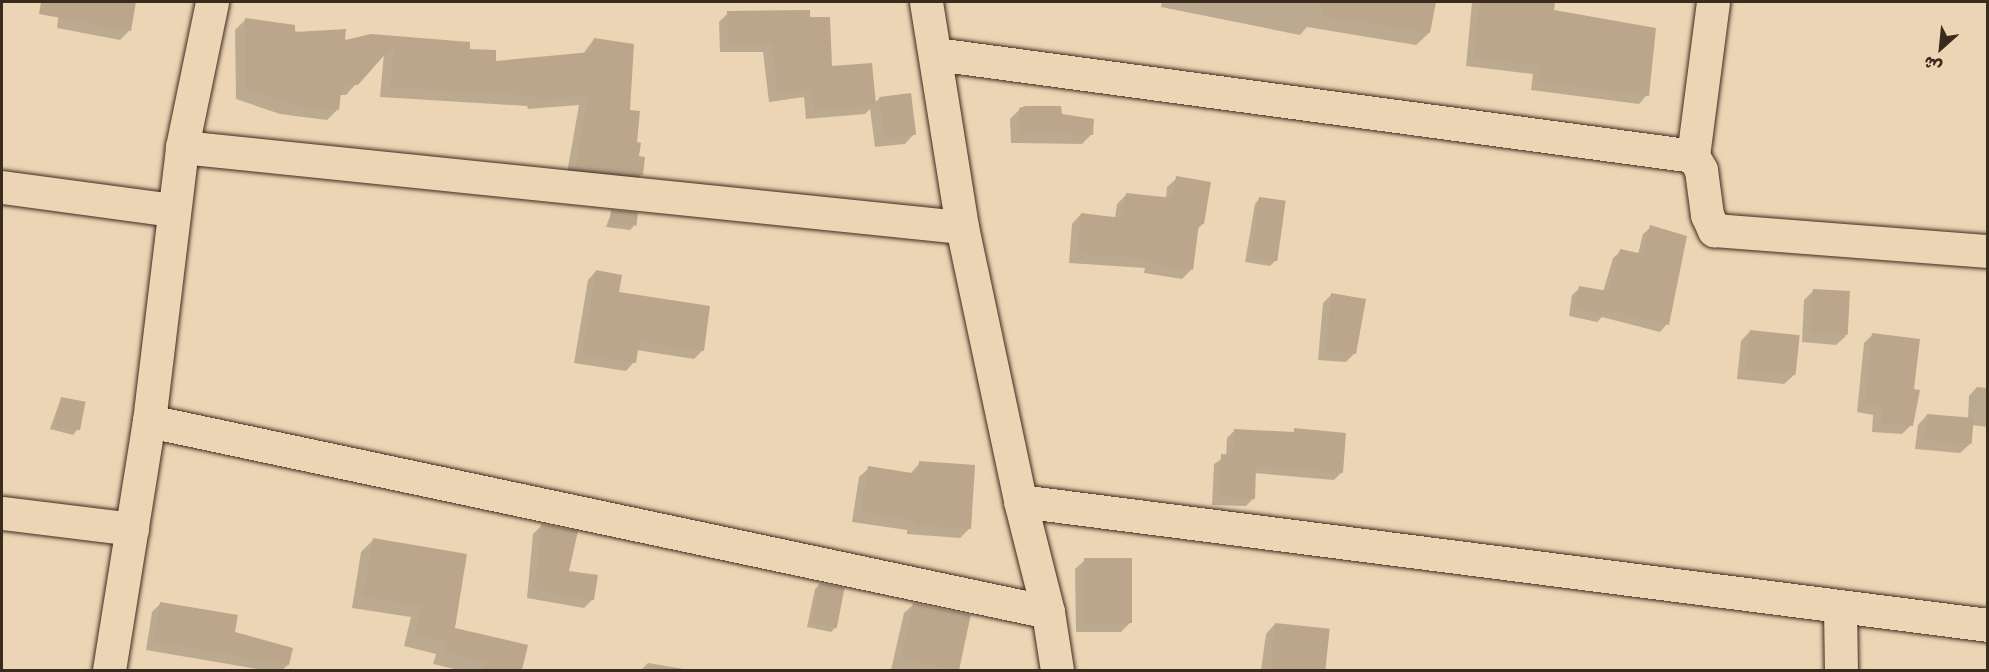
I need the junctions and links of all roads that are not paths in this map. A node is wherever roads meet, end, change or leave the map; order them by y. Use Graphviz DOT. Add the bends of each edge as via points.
graph roads {
  1 [pos="212,2"];
  2 [pos="926,2"];
  3 [pos="1713,2"];
  4 [pos="936,54"];
  5 [pos="182,147"];
  6 [pos="1693,156"];
  7 [pos="2,187"];
  8 [pos="174,210"];
  9 [pos="962,227"];
  10 [pos="1988,251"];
  11 [pos="149,421"];
  12 [pos="1020,501"];
  13 [pos="2,513"];
  14 [pos="132,530"];
  15 [pos="1840,608"];
  16 [pos="1048,612"];
  17 [pos="1988,625"];
  18 [pos="110,670"];
  19 [pos="1057,670"];
  20 [pos="1841,670"];
  1 -- 5 [label="street"];
  2 -- 4 [label="street"];
  3 -- 6 [label="street"];
  4 -- 6 [label="street"];
  4 -- 9 [label="street"];
  5 -- 8 [label="street"];
  5 -- 9 [label="street"];
  6 -- 10 [label="street" via="1701,170 1707,215 1714,230"];
  7 -- 8 [label="street"];
  8 -- 11 [label="street"];
  9 -- 12 [label="street"];
  11 -- 14 [label="street"];
  11 -- 16 [label="street"];
  12 -- 15 [label="street"];
  12 -- 16 [label="street"];
  13 -- 14 [label="street"];
  14 -- 18 [label="street"];
  15 -- 17 [label="street"];
  15 -- 20 [label="street"];
  16 -- 19 [label="street"];
}
